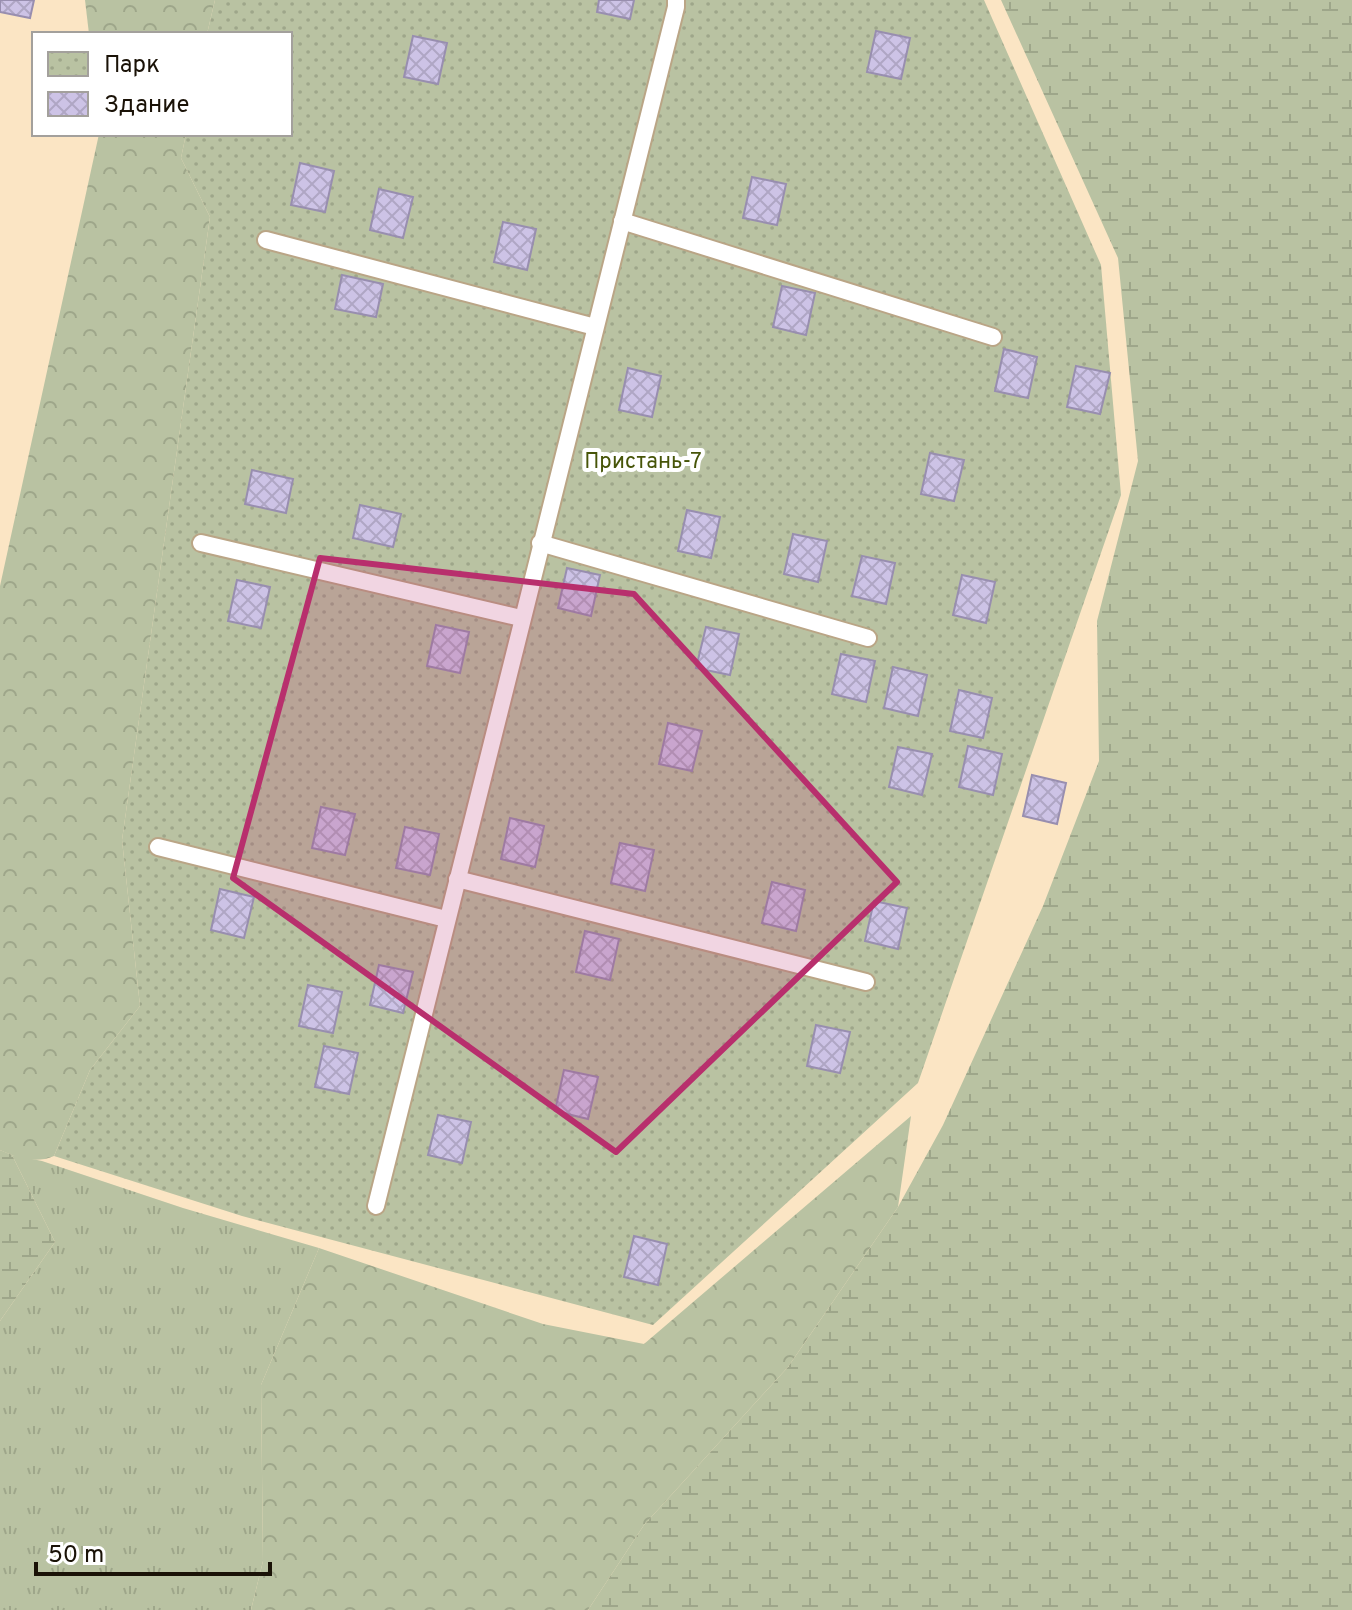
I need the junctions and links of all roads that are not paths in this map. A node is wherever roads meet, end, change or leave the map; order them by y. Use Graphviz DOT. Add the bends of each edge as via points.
graph roads {
  1 [pos="676,0"];
  2 [pos="622,221"];
  3 [pos="266,240"];
  4 [pos="595,327"];
  5 [pos="993,337"];
  6 [pos="201,543"];
  7 [pos="540,543"];
  8 [pos="521,618"];
  9 [pos="868,638"];
  10 [pos="158,847"];
  11 [pos="457,879"];
  12 [pos="446,919"];
  13 [pos="866,982"];
  14 [pos="376,1206"];
  1 -- 2 [label="lane"];
  2 -- 4 [label="lane"];
  2 -- 5 [label="lane"];
  3 -- 4 [label="lane"];
  4 -- 7 [label="lane"];
  6 -- 8 [label="lane"];
  7 -- 8 [label="lane"];
  7 -- 9 [label="lane"];
  8 -- 11 [label="lane"];
  10 -- 12 [label="lane"];
  11 -- 12 [label="lane"];
  11 -- 13 [label="lane"];
  12 -- 14 [label="lane"];
}
